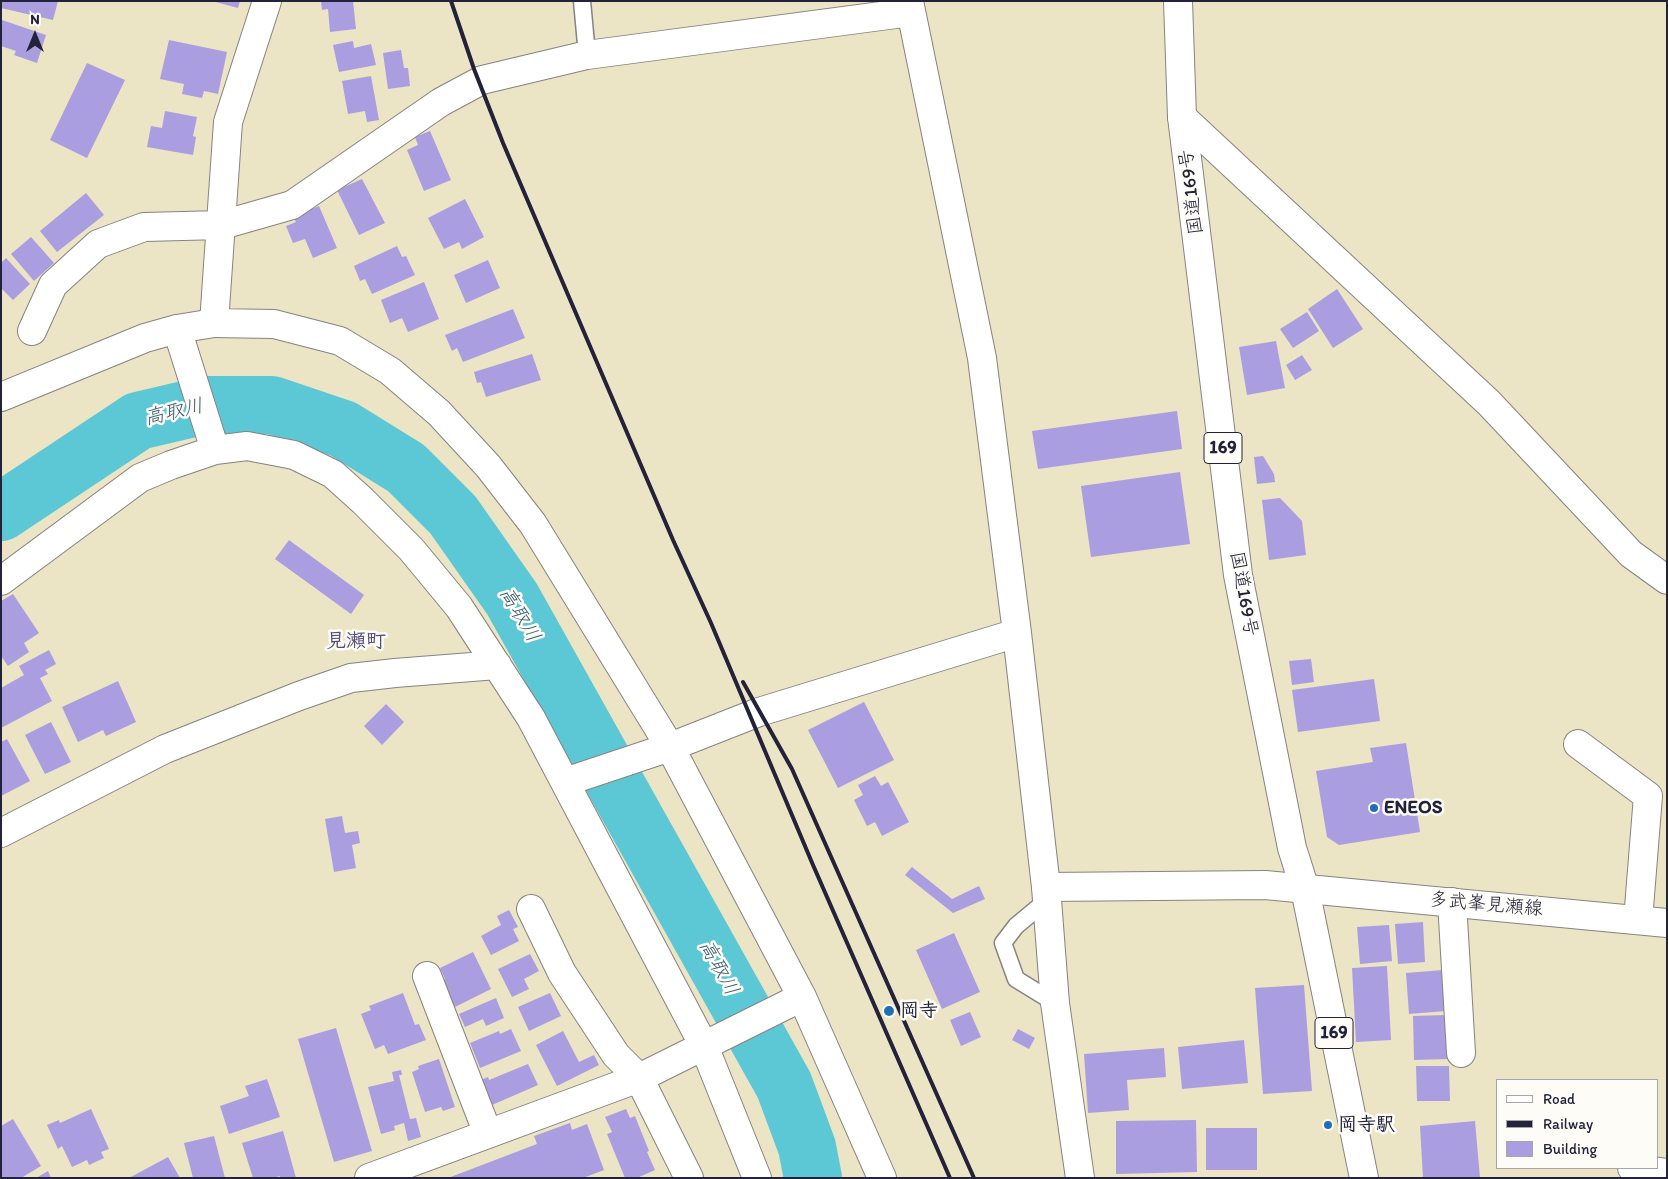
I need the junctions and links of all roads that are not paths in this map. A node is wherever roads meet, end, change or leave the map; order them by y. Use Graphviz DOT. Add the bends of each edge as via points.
graph roads {
  1 [pos="267,1"];
  2 [pos="582,1"];
  3 [pos="1178,1"];
  4 [pos="910,7"];
  5 [pos="587,55"];
  6 [pos="1182,116"];
  7 [pos="222,225"];
  8 [pos="214,324"];
  9 [pos="177,329"];
  10 [pos="32,331"];
  11 [pos="1,397"];
  12 [pos="213,443"];
  13 [pos="1,580"];
  14 [pos="1667,580"];
  15 [pos="1017,633"];
  16 [pos="497,665"];
  17 [pos="1578,744"];
  18 [pos="659,750"];
  19 [pos="570,780"];
  20 [pos="1,832"];
  21 [pos="1305,888"];
  22 [pos="1046,894"];
  23 [pos="1452,902"];
  24 [pos="531,909"];
  25 [pos="1638,920"];
  26 [pos="1667,923"];
  27 [pos="427,976"];
  28 [pos="796,999"];
  29 [pos="1055,1003"];
  30 [pos="711,1042"];
  31 [pos="1461,1053"];
  32 [pos="639,1078"];
  33 [pos="488,1134"];
  34 [pos="1639,1169"];
  35 [pos="1667,1173"];
  36 [pos="682,1175"];
  37 [pos="369,1178"];
  38 [pos="758,1178"];
  39 [pos="882,1178"];
  40 [pos="1080,1178"];
  41 [pos="1364,1178"];
  1 -- 7 [label="main road" via="228,122"];
  2 -- 5 [label="lane"];
  3 -- 6 [label="main road, 国道169号 / 169"];
  4 -- 5 [label="main road"];
  4 -- 15 [label="main road" via="982,358"];
  5 -- 7 [label="main road" via="482,80 440,102 292,205"];
  6 -- 14 [label="main road" via="1489,402 1631,554"];
  6 -- 21 [label="main road, 国道169号 / 169" via="1238,576 1292,848"];
  7 -- 8 [label="main road"];
  7 -- 10 [label="main road" via="144,227 98,244 52,285"];
  8 -- 9 [label="main road"];
  8 -- 18 [label="main road" via="274,324 340,341 390,371 439,413 488,466 533,524"];
  9 -- 11 [label="main road" via="145,338"];
  9 -- 12 [label="main road"];
  12 -- 13 [label="main road" via="140,478"];
  12 -- 16 [label="main road" via="294,454 333,474 411,550 460,607"];
  15 -- 18 [label="main road" via="759,712"];
  15 -- 22 [label="main road"];
  16 -- 19 [label="main road"];
  16 -- 20 [label="main road" via="351,678 165,749"];
  17 -- 25 [label="main road" via="1648,796"];
  18 -- 19 [label="main road"];
  18 -- 28 [label="main road"];
  19 -- 30 [label="main road"];
  21 -- 22 [label="main road, 多武峯見瀬線" via="1265,885"];
  21 -- 23 [label="main road, 多武峯見瀬線"];
  21 -- 41 [label="main road, 国道169号 / 169"];
  22 -- 29 [label="main road"];
  22 -- 29 [label="lane" via="1004,943 1016,979"];
  23 -- 25 [label="main road, 多武峯見瀬線"];
  23 -- 31 [label="main road"];
  24 -- 32 [label="main road" via="562,973 616,1055"];
  25 -- 26 [label="main road, 多武峯見瀬線"];
  27 -- 33 [label="main road"];
  28 -- 30 [label="main road"];
  28 -- 39 [label="main road"];
  29 -- 40 [label="main road"];
  30 -- 32 [label="main road"];
  30 -- 38 [label="main road"];
  32 -- 33 [label="main road"];
  32 -- 36 [label="main road"];
  33 -- 37 [label="main road"];
  34 -- 35 [label="main road"];
}
